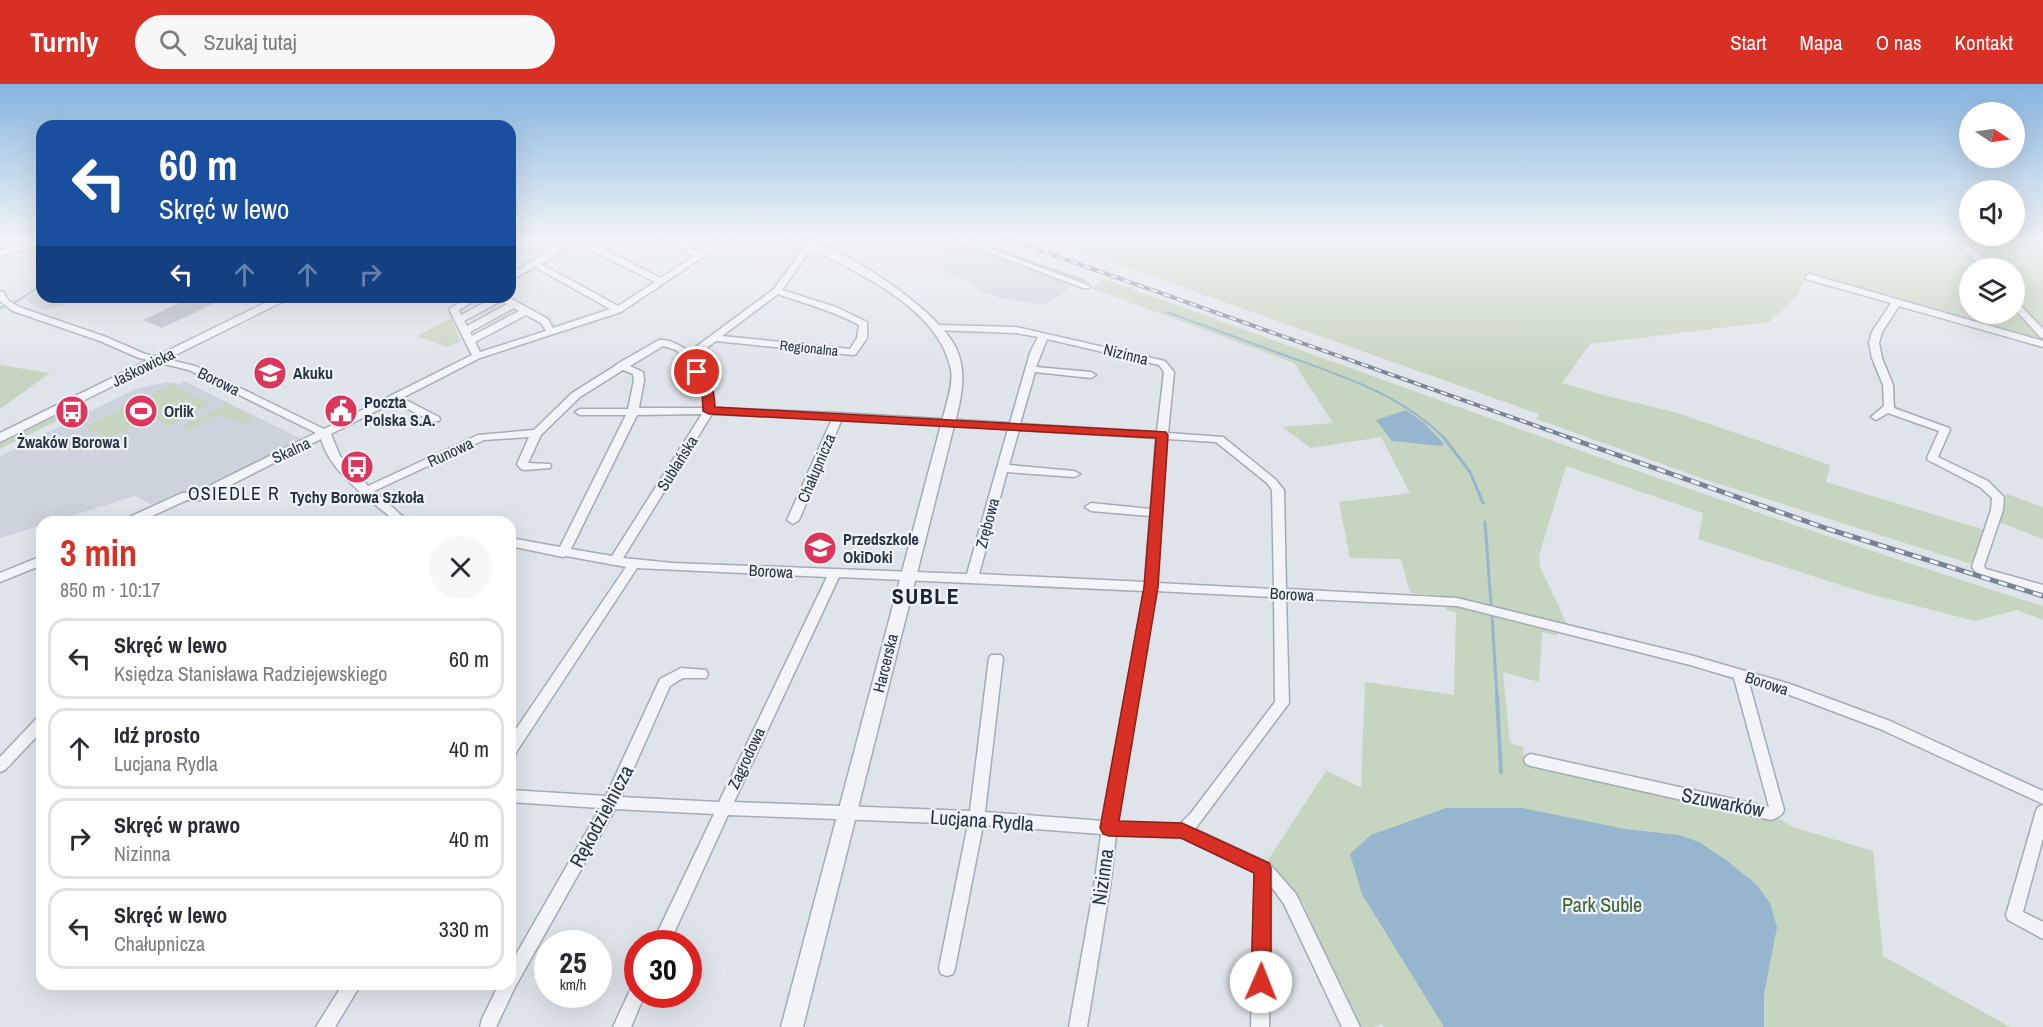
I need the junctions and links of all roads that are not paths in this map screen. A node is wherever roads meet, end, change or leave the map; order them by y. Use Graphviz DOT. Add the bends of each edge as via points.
graph roads {
  1 [pos="567,282"];
  2 [pos="660,282"];
  3 [pos="783,282"];
  4 [pos="880,282"];
  5 [pos="1075,282"];
  6 [pos="1827,282"];
  7 [pos="1086,286"];
  8 [pos="777,291"];
  9 [pos="0,294"];
  10 [pos="1897,302"];
  11 [pos="274,303"];
  12 [pos="464,303"];
  13 [pos="490,303"];
  14 [pos="513,304"];
  15 [pos="618,310"];
  16 [pos="526,311"];
  17 [pos="2025,315"];
  18 [pos="459,320"];
  19 [pos="937,328"];
  20 [pos="464,331"];
  21 [pos="554,331"];
  22 [pos="1044,335"];
  23 [pos="2043,335"];
  24 [pos="714,338"];
  25 [pos="470,341"];
  26 [pos="2043,344"];
  27 [pos="477,356"];
  28 [pos="688,357"];
  29 [pos="157,361"];
  30 [pos="620,366"];
  31 [pos="1030,369"];
  32 [pos="1091,375"];
  33 [pos="395,398"];
  34 [pos="1888,409"];
  35 [pos="709,411"];
  36 [pos="580,412"];
  37 [pos="633,412"];
  38 [pos="838,416"];
  39 [pos="1876,417"];
  40 [pos="435,419"];
  41 [pos="947,422"];
  42 [pos="1015,426"];
  43 [pos="325,433"];
  44 [pos="537,433"];
  45 [pos="1162,435"];
  46 [pos="0,438"];
  47 [pos="546,466"];
  48 [pos="1002,468"];
  49 [pos="1074,474"];
  50 [pos="368,489"];
  51 [pos="1091,507"];
  52 [pos="1156,513"];
  53 [pos="142,516"];
  54 [pos="397,516"];
  55 [pos="793,520"];
  56 [pos="516,543"];
  57 [pos="563,553"];
  58 [pos="615,561"];
  59 [pos="36,563"];
  60 [pos="634,564"];
  61 [pos="834,574"];
  62 [pos="908,577"];
  63 [pos="0,578"];
  64 [pos="972,579"];
  65 [pos="1151,587"];
  66 [pos="2043,590"];
  67 [pos="1279,593"];
  68 [pos="996,658"];
  69 [pos="701,674"];
  70 [pos="1740,674"];
  71 [pos="36,729"];
  72 [pos="516,741"];
  73 [pos="1531,760"];
  74 [pos="0,766"];
  75 [pos="516,796"];
  76 [pos="2043,798"];
  77 [pos="610,804"];
  78 [pos="723,808"];
  79 [pos="2043,811"];
  80 [pos="847,813"];
  81 [pos="977,818"];
  82 [pos="1109,828"];
  83 [pos="1182,831"];
  84 [pos="1263,868"];
  85 [pos="666,930"];
  86 [pos="2043,931"];
  87 [pos="947,968"];
  88 [pos="516,970"];
  89 [pos="349,990"];
  90 [pos="505,990"];
  91 [pos="631,1008"];
  92 [pos="488,1025"];
  93 [pos="324,1027"];
  94 [pos="622,1027"];
  95 [pos="792,1027"];
  96 [pos="1078,1027"];
  97 [pos="1260,1027"];
  98 [pos="1351,1027"];
  1 -- 15 [label="street"];
  2 -- 15 [label="street, Skalna"];
  3 -- 8 [label="street"];
  4 -- 19 [label="street, Harcerska"];
  5 -- 7 [label="street"];
  6 -- 10 [label="street"];
  8 -- 24 [label="street"];
  8 -- 24 [label="street, Regionalna" via="830,306 864,324 862,338 853,352"];
  9 -- 29 [label="street, Borowa" via="9,305"];
  10 -- 26 [label="street"];
  10 -- 34 [label="street" via="1877,332 1874,344 1888,385"];
  11 -- 29 [label="street, Jaśkowicka"];
  12 -- 18 [label="street" via="454,309"];
  13 -- 18 [label="street"];
  14 -- 16 [label="street"];
  14 -- 20 [label="street"];
  15 -- 21 [label="street, Skalna"];
  16 -- 21 [label="street"];
  16 -- 25 [label="street"];
  17 -- 23 [label="street"];
  18 -- 20 [label="street"];
  19 -- 22 [label="street, Nizinna" via="1016,330"];
  19 -- 41 [label="street, Harcerska" via="957,369"];
  20 -- 25 [label="street"];
  21 -- 27 [label="street, Skalna"];
  22 -- 31 [label="street, Zrębowa"];
  22 -- 45 [label="street, Nizinna" via="1166,366 1170,375"];
  24 -- 28 [label="street"];
  25 -- 27 [label="street"];
  27 -- 33 [label="street, Skalna"];
  28 -- 30 [label="street" via="679,348 662,342"];
  28 -- 35 [label="street" via="708,392"];
  29 -- 43 [label="street, Borowa" via="192,368"];
  29 -- 46 [label="street, Jaśkowicka"];
  30 -- 37 [label="street" via="638,372"];
  30 -- 44 [label="street" via="576,395"];
  31 -- 32 [label="street"];
  31 -- 42 [label="street, Zrębowa"];
  33 -- 40 [label="street"];
  33 -- 43 [label="street, Skalna"];
  34 -- 39 [label="street"];
  34 -- 66 [label="street" via="1945,430 1932,458 1984,484 1998,497 1977,564 1982,572"];
  35 -- 37 [label="street"];
  35 -- 38 [label="street, Chałupnicza"];
  35 -- 58 [label="street, Sublańska"];
  36 -- 37 [label="street"];
  37 -- 57 [label="street"];
  38 -- 41 [label="street, Chałupnicza"];
  38 -- 55 [label="street, Chałupnicza"];
  41 -- 42 [label="street, Chałupnicza"];
  41 -- 62 [label="street, Harcerska"];
  42 -- 45 [label="street, Chałupnicza"];
  42 -- 48 [label="street, Zrębowa"];
  43 -- 50 [label="street" via="335,458"];
  43 -- 53 [label="street, Skalna" via="197,497 186,496"];
  44 -- 47 [label="street" via="522,464"];
  44 -- 50 [label="street, Runowa" via="482,437"];
  45 -- 52 [label="street, Nizinna"];
  45 -- 67 [label="street, Chałupnicza" via="1219,439 1278,490"];
  48 -- 49 [label="street"];
  48 -- 64 [label="street, Zrębowa"];
  50 -- 54 [label="street"];
  51 -- 52 [label="street"];
  52 -- 65 [label="street, Nizinna"];
  56 -- 57 [label="street, Borowa"];
  57 -- 58 [label="street, Borowa"];
  58 -- 60 [label="street, Borowa"];
  59 -- 63 [label="street"];
  60 -- 61 [label="street, Borowa"];
  60 -- 72 [label="street"];
  61 -- 62 [label="street, Borowa"];
  61 -- 78 [label="street, Zagrodowa"];
  62 -- 64 [label="street, Borowa"];
  62 -- 80 [label="street, Harcerska"];
  64 -- 65 [label="street, Borowa"];
  65 -- 67 [label="street, Borowa"];
  65 -- 82 [label="street, Nizinna"];
  67 -- 70 [label="street, Borowa" via="1438,600 1479,606"];
  67 -- 83 [label="street" via="1282,703 1196,818"];
  68 -- 81 [label="street"];
  69 -- 77 [label="street, Rękodzielnicza" via="681,673 665,683"];
  70 -- 73 [label="street, Szuwarków" via="1778,810 1771,814"];
  70 -- 76 [label="street, Borowa" via="1885,725"];
  71 -- 74 [label="street"];
  75 -- 77 [label="street, Lucjana Rydla"];
  77 -- 78 [label="street, Lucjana Rydla"];
  77 -- 88 [label="street, Rękodzielnicza"];
  78 -- 80 [label="street, Lucjana Rydla"];
  78 -- 85 [label="street, Zagrodowa"];
  79 -- 86 [label="street" via="2014,915"];
  80 -- 81 [label="street, Lucjana Rydla"];
  80 -- 95 [label="street, Harcerska"];
  81 -- 82 [label="street, Lucjana Rydla"];
  81 -- 87 [label="street"];
  82 -- 83 [label="street, Lucjana Rydla"];
  82 -- 96 [label="street, Nizinna"];
  83 -- 84 [label="street"];
  84 -- 97 [label="street"];
  84 -- 98 [label="street" via="1290,899"];
  89 -- 93 [label="street"];
  90 -- 92 [label="street, Rękodzielnicza"];
  91 -- 94 [label="street"];
}
